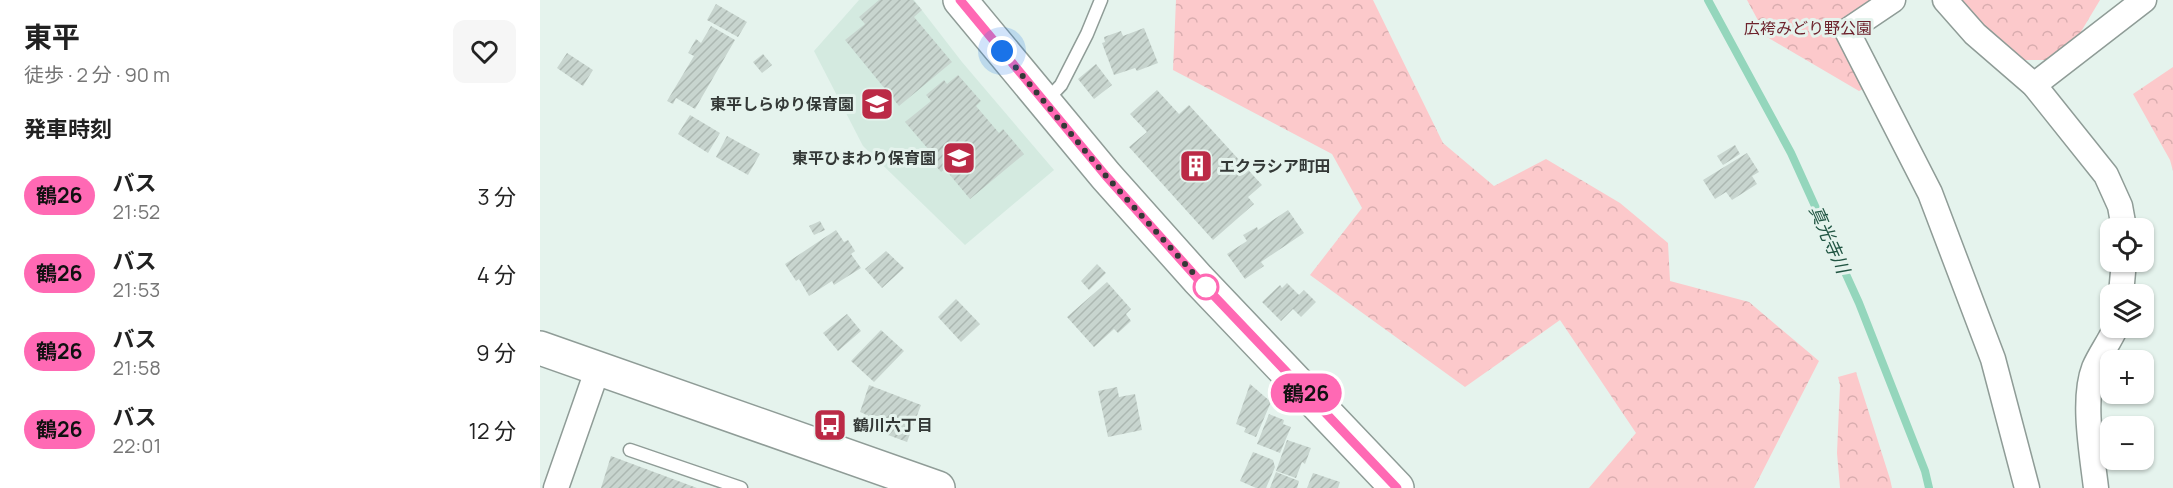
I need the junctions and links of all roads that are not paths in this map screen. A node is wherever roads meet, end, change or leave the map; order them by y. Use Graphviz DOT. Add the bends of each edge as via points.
graph roads {
  1 [pos="960,0"];
  2 [pos="1101,0"];
  3 [pos="1893,0"];
  4 [pos="1945,0"];
  5 [pos="2144,0"];
  6 [pos="2034,86"];
  7 [pos="1044,103"];
  8 [pos="2122,218"];
  9 [pos="2111,338"];
  10 [pos="540,348"];
  11 [pos="597,368"];
  12 [pos="630,450"];
  13 [pos="556,488"];
  14 [pos="741,488"];
  15 [pos="938,488"];
  16 [pos="1397,488"];
  17 [pos="2027,488"];
  18 [pos="2096,488"];
  1 -- 7 [label="main road"];
  2 -- 7 [label="lane" via="1061,85"];
  3 -- 17 [label="street" via="1847,31 1930,193 1993,358"];
  4 -- 6 [label="street" via="1975,34"];
  5 -- 6 [label="street"];
  6 -- 8 [label="street" via="2106,175"];
  7 -- 16 [label="main road" via="1198,279"];
  9 -- 18 [label="street" via="2088,389"];
  10 -- 11 [label="main road"];
  11 -- 13 [label="street"];
  11 -- 15 [label="main road"];
  12 -- 14 [label="lane"];
}
